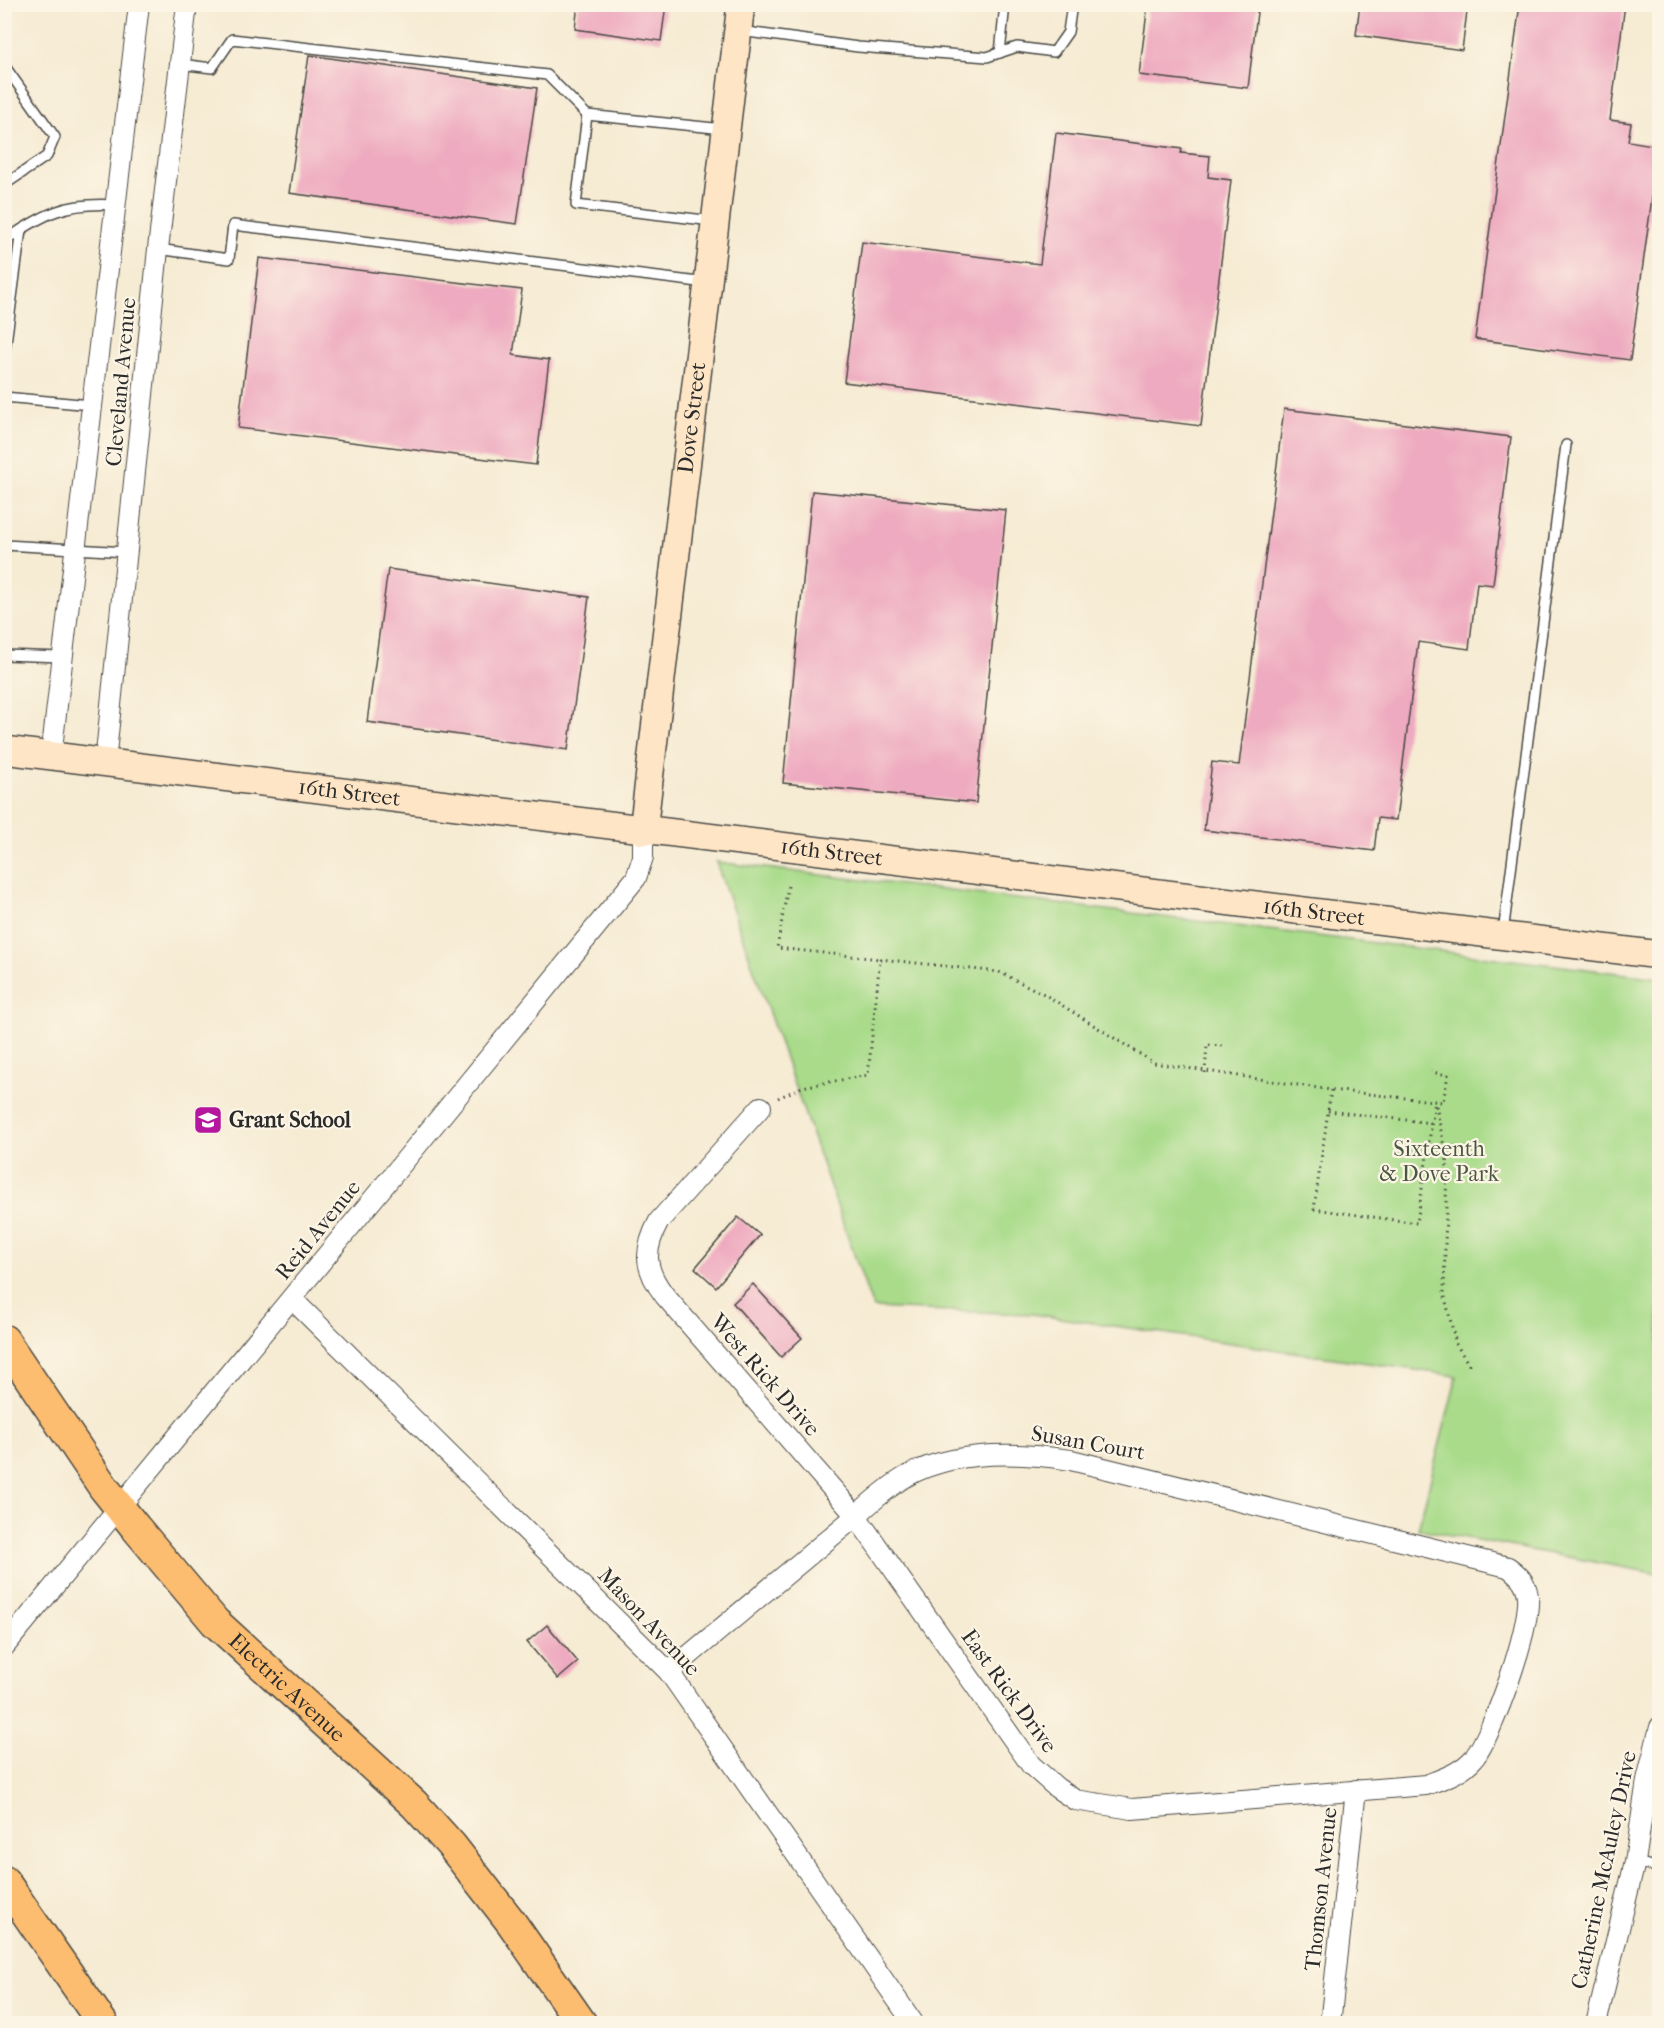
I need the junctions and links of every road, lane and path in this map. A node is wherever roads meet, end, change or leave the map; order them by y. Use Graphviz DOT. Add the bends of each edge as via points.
graph roads {
  1 [pos="139,4"];
  2 [pos="187,4"];
  3 [pos="1005,4"];
  4 [pos="1072,4"];
  5 [pos="739,18"];
  6 [pos="1000,53"];
  7 [pos="180,64"];
  8 [pos="4,65"];
  9 [pos="587,115"];
  10 [pos="726,130"];
  11 [pos="4,185"];
  12 [pos="115,205"];
  13 [pos="715,221"];
  14 [pos="21,230"];
  15 [pos="4,241"];
  16 [pos="158,249"];
  17 [pos="708,283"];
  18 [pos="4,358"];
  19 [pos="4,398"];
  20 [pos="91,405"];
  21 [pos="1566,445"];
  22 [pos="75,548"];
  23 [pos="4,552"];
  24 [pos="129,552"];
  25 [pos="4,655"];
  26 [pos="62,657"];
  27 [pos="4,750"];
  28 [pos="51,757"];
  29 [pos="105,763"];
  30 [pos="643,831"];
  31 [pos="788,886"];
  32 [pos="1502,936"];
  33 [pos="1659,955"];
  34 [pos="880,959"];
  35 [pos="1224,1046"];
  36 [pos="1431,1072"];
  37 [pos="1205,1073"];
  38 [pos="1331,1090"];
  39 [pos="1435,1101"];
  40 [pos="760,1107"];
  41 [pos="1328,1111"];
  42 [pos="1432,1123"];
  43 [pos="1472,1146"];
  44 [pos="1447,1161"];
  45 [pos="292,1300"];
  46 [pos="4,1340"];
  47 [pos="1471,1368"];
  48 [pos="120,1507"];
  49 [pos="856,1516"];
  50 [pos="1522,1577"];
  51 [pos="4,1647"];
  52 [pos="669,1672"];
  53 [pos="1659,1727"];
  54 [pos="1356,1790"];
  55 [pos="1635,1862"];
  56 [pos="1659,1868"];
  57 [pos="4,1881"];
  58 [pos="103,2024"];
  59 [pos="582,2024"];
  60 [pos="914,2024"];
  61 [pos="1330,2024"];
  62 [pos="1596,2024"];
  1 -- 12 [label="street, Cleveland Avenue"];
  2 -- 7 [label="street, Cleveland Avenue"];
  3 -- 6 [label="lane"];
  4 -- 6 [label="lane" via="1068,32 1054,52 1017,47"];
  5 -- 6 [label="lane" via="858,47 987,57"];
  5 -- 10 [label="street, Dove Street"];
  7 -- 9 [label="lane" via="212,68 232,39 547,75"];
  7 -- 16 [label="street, Cleveland Avenue"];
  8 -- 11 [label="lane" via="55,137 47,156"];
  9 -- 10 [label="lane"];
  9 -- 13 [label="lane" via="576,205"];
  10 -- 13 [label="street, Dove Street"];
  12 -- 14 [label="lane" via="73,205"];
  12 -- 20 [label="street, Cleveland Avenue"];
  13 -- 17 [label="street, Dove Street"];
  14 -- 15 [label="lane"];
  14 -- 18 [label="lane"];
  16 -- 17 [label="lane" via="230,258 233,225"];
  16 -- 24 [label="street, Cleveland Avenue"];
  17 -- 30 [label="street, Dove Street"];
  19 -- 20 [label="lane"];
  20 -- 22 [label="street, Cleveland Avenue"];
  21 -- 32 [label="lane"];
  22 -- 23 [label="lane" via="5,545"];
  22 -- 24 [label="lane"];
  22 -- 26 [label="street, Cleveland Avenue"];
  24 -- 29 [label="street, Cleveland Avenue"];
  25 -- 26 [label="lane"];
  26 -- 28 [label="street, Cleveland Avenue"];
  27 -- 28 [label="street, 16th Street"];
  28 -- 29 [label="street, 16th Street"];
  29 -- 30 [label="street, 16th Street"];
  30 -- 32 [label="street, 16th Street"];
  30 -- 45 [label="street, Reid Avenue" via="644,857 636,878"];
  31 -- 34 [label="path" via="777,948"];
  32 -- 33 [label="street, 16th Street"];
  34 -- 37 [label="path" via="999,972 1044,994 1154,1063"];
  34 -- 40 [label="path" via="868,1076 802,1087"];
  35 -- 37 [label="path" via="1207,1045"];
  36 -- 39 [label="path" via="1448,1075 1443,1102"];
  37 -- 38 [label="path"];
  38 -- 39 [label="path"];
  38 -- 41 [label="path"];
  39 -- 42 [label="path"];
  39 -- 44 [label="path"];
  40 -- 49 [label="street, West Rick Drive" via="659,1221 646,1260 665,1296"];
  41 -- 42 [label="path"];
  41 -- 42 [label="path" via="1314,1209 1417,1223"];
  43 -- 44 [label="path"];
  44 -- 47 [label="path" via="1444,1293 1455,1344"];
  45 -- 48 [label="street, Reid Avenue"];
  45 -- 52 [label="street, Mason Avenue"];
  46 -- 48 [label="main road, Electric Avenue"];
  48 -- 51 [label="street, Reid Avenue"];
  48 -- 59 [label="main road, Electric Avenue" via="215,1622 414,1804 451,1845"];
  49 -- 50 [label="street, Susan Court" via="908,1476 937,1465 971,1458 1036,1454 1477,1558 1508,1567"];
  49 -- 52 [label="street, Susan Court"];
  49 -- 54 [label="street, East Rick Drive" via="1031,1765 1076,1800 1132,1809"];
  50 -- 54 [label="street, Thomson Avenue" via="1528,1597 1524,1623 1501,1706 1486,1741 1473,1758 1463,1769 1426,1785"];
  52 -- 60 [label="street, Mason Avenue"];
  53 -- 55 [label="street, Catherine McAuley Drive"];
  54 -- 61 [label="street, Thomson Avenue"];
  55 -- 56 [label="lane"];
  55 -- 62 [label="street, Catherine McAuley Drive"];
  57 -- 58 [label="main road"];
}
